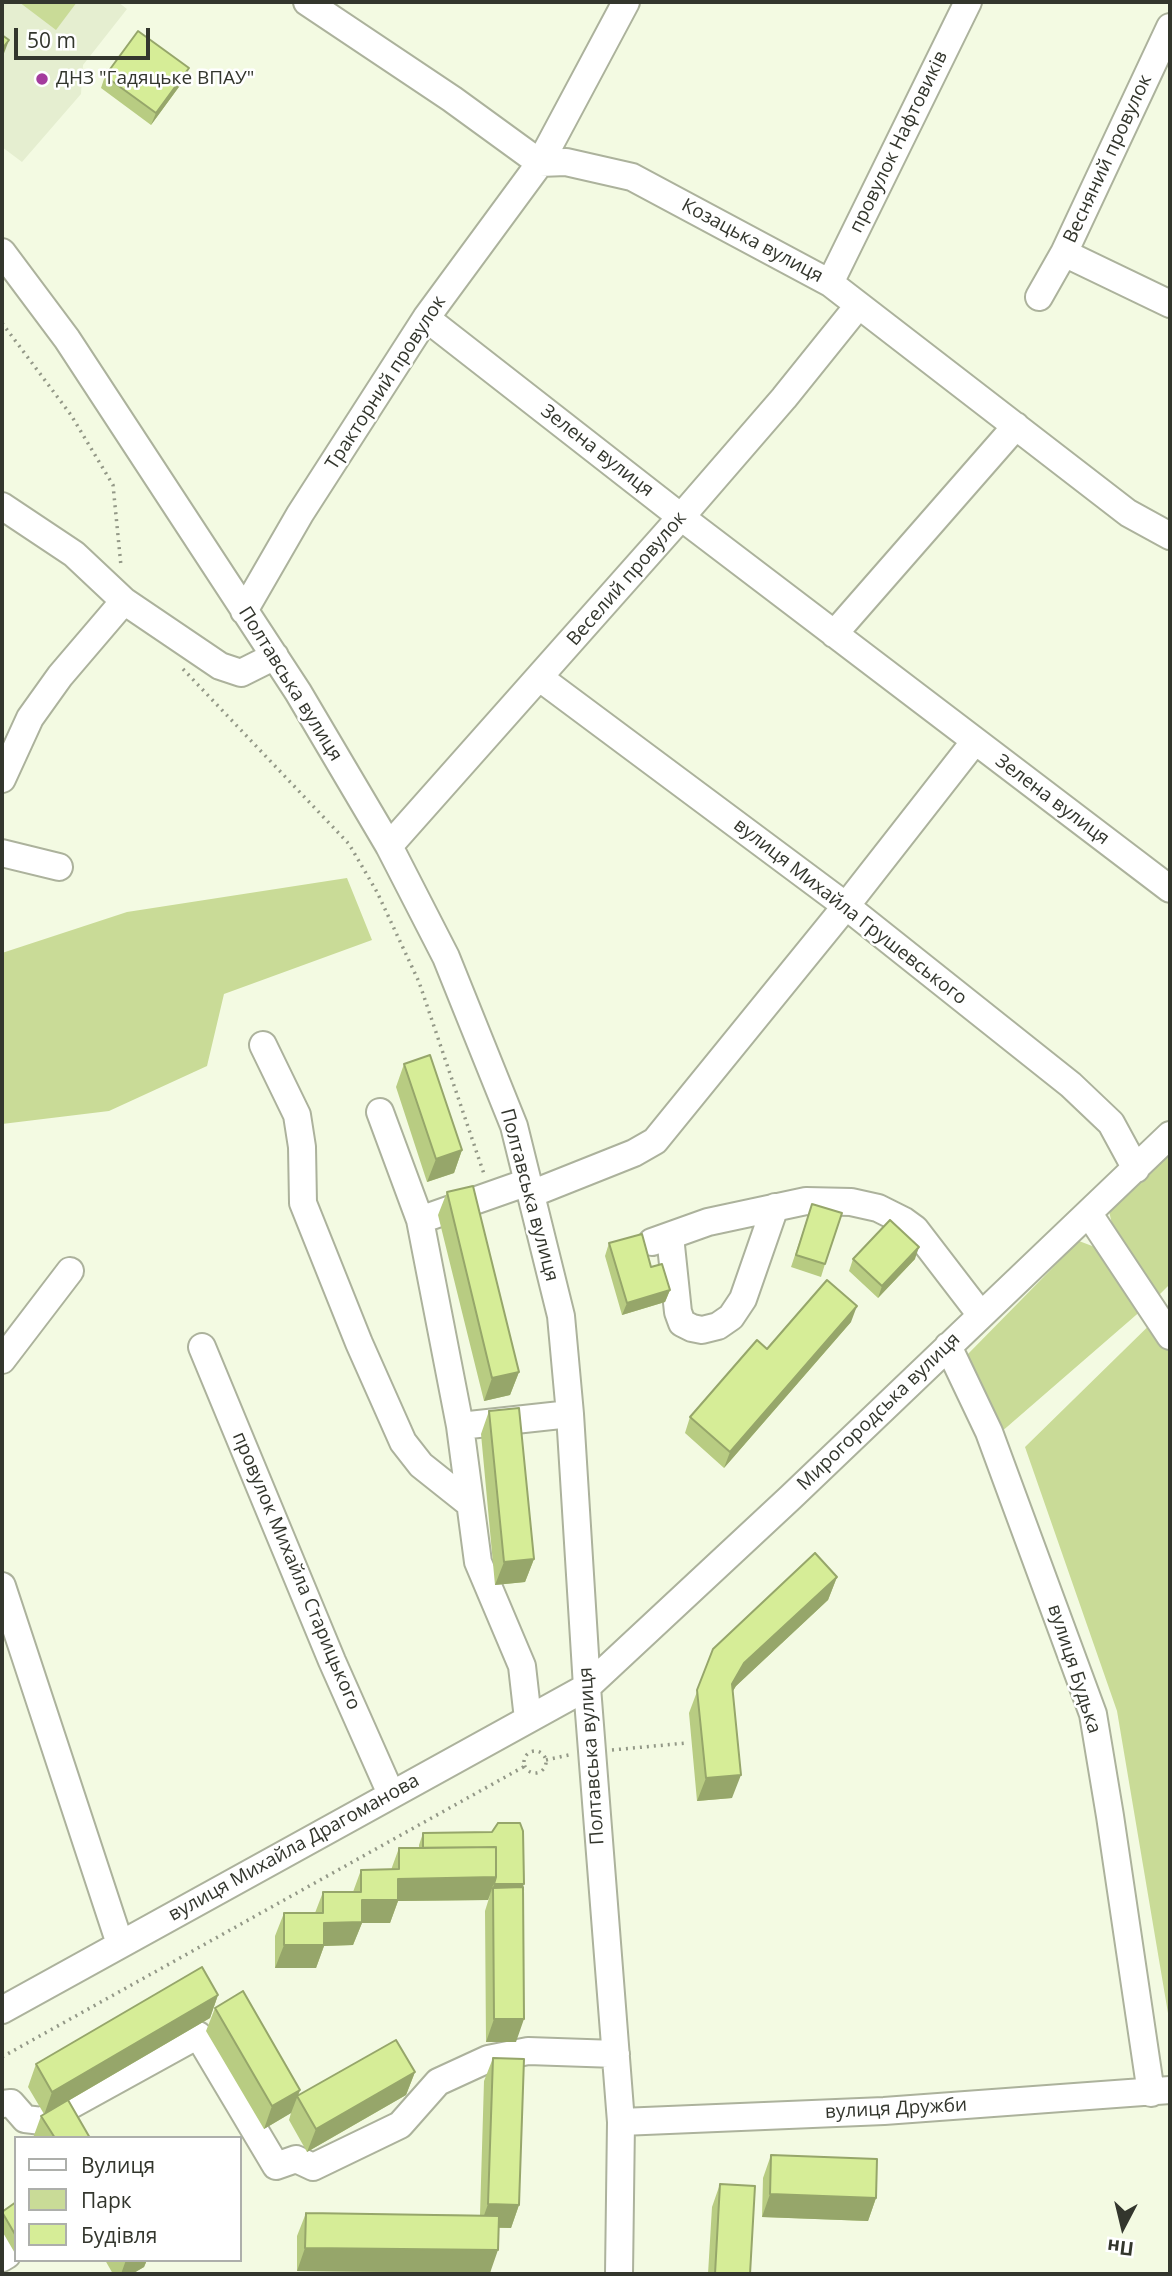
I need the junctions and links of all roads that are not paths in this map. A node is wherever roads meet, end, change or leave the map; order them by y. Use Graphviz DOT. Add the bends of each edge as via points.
graph roads {
  1 [pos="307,2"];
  2 [pos="626,2"];
  3 [pos="968,2"];
  4 [pos="1170,27"];
  5 [pos="540,163"];
  6 [pos="2,252"];
  7 [pos="1064,253"];
  8 [pos="830,283"];
  9 [pos="1039,297"];
  10 [pos="1170,304"];
  11 [pos="858,306"];
  12 [pos="426,318"];
  13 [pos="1016,426"];
  14 [pos="2,506"];
  15 [pos="681,517"];
  16 [pos="1170,536"];
  17 [pos="124,601"];
  18 [pos="244,611"];
  19 [pos="834,634"];
  20 [pos="275,656"];
  21 [pos="540,678"];
  22 [pos="975,741"];
  23 [pos="2,779"];
  24 [pos="390,846"];
  25 [pos="2,853"];
  26 [pos="59,867"];
  27 [pos="1170,888"];
  28 [pos="846,906"];
  29 [pos="263,1045"];
  30 [pos="380,1112"];
  31 [pos="1170,1135"];
  32 [pos="1136,1169"];
  33 [pos="529,1188"];
  34 [pos="775,1207"];
  35 [pos="1089,1214"];
  36 [pos="420,1220"];
  37 [pos="70,1271"];
  38 [pos="981,1315"];
  39 [pos="1170,1336"];
  40 [pos="948,1346"];
  41 [pos="202,1347"];
  42 [pos="2,1360"];
  43 [pos="570,1414"];
  44 [pos="460,1426"];
  45 [pos="470,1504"];
  46 [pos="2,1586"];
  47 [pos="587,1687"];
  48 [pos="528,1719"];
  49 [pos="391,1794"];
  50 [pos="120,1944"];
  51 [pos="2,2010"];
  52 [pos="616,2054"];
  53 [pos="1160,2091"];
  54 [pos="2,2104"];
  55 [pos="621,2122"];
  56 [pos="2,2246"];
  57 [pos="2,2258"];
  58 [pos="619,2274"];
  1 -- 5 [label="street"];
  2 -- 5 [label="street, Тракторний провулок"];
  3 -- 8 [label="street, провулок Нафтовиків"];
  4 -- 7 [label="street, Весняний провулок"];
  5 -- 8 [label="street, Козацька вулиця" via="566,162 632,177"];
  5 -- 12 [label="street, Тракторний провулок"];
  6 -- 18 [label="street, Полтавська вулиця" via="67,339"];
  7 -- 9 [label="street, Весняний провулок"];
  7 -- 10 [label="street, Весняний провулок"];
  8 -- 11 [label="street, Козацька вулиця"];
  11 -- 13 [label="street, Козацька вулиця"];
  11 -- 15 [label="street, Веселий провулок"];
  12 -- 15 [label="street, Зелена вулиця"];
  12 -- 18 [label="street, Тракторний провулок" via="300,514"];
  13 -- 16 [label="street, Козацька вулиця" via="1128,513"];
  13 -- 19 [label="street"];
  14 -- 17 [label="street" via="74,554"];
  15 -- 19 [label="street, Зелена вулиця"];
  15 -- 21 [label="street, Веселий провулок"];
  17 -- 20 [label="street" via="220,666 241,673"];
  17 -- 23 [label="street" via="30,718"];
  18 -- 20 [label="street, Полтавська вулиця"];
  19 -- 22 [label="street, Зелена вулиця"];
  20 -- 24 [label="street, Полтавська вулиця"];
  21 -- 24 [label="street, Веселий провулок"];
  21 -- 28 [label="street, вулиця Михайла Грушевського"];
  22 -- 27 [label="street, Зелена вулиця"];
  22 -- 28 [label="street"];
  24 -- 33 [label="street, Полтавська вулиця" via="446,957 514,1126"];
  25 -- 26 [label="street"];
  28 -- 32 [label="street, вулиця Михайла Грушевського" via="1071,1085 1111,1124"];
  28 -- 33 [label="street" via="655,1141 634,1153"];
  29 -- 45 [label="street" via="297,1115 303,1203 387,1405 421,1465"];
  30 -- 36 [label="street"];
  31 -- 32 [label="street, Мирогородська вулиця"];
  32 -- 35 [label="street, Мирогородська вулиця"];
  33 -- 36 [label="street" via="491,1195"];
  33 -- 43 [label="street, Полтавська вулиця" via="561,1316"];
  34 -- 34 [label="street" via="743,1299 731,1317 702,1330 682,1323 661,1239"];
  34 -- 38 [label="street" via="806,1201 851,1202 904,1221"];
  35 -- 38 [label="street, Мирогородська вулиця"];
  35 -- 39 [label="street"];
  36 -- 44 [label="street"];
  37 -- 42 [label="street"];
  38 -- 40 [label="street, Мирогородська вулиця"];
  40 -- 47 [label="street, Мирогородська вулиця"];
  40 -- 53 [label="street, вулиця Будька" via="989,1432 1093,1714"];
  41 -- 49 [label="street, провулок Михайла Старицького"];
  43 -- 44 [label="street"];
  43 -- 47 [label="street, Полтавська вулиця"];
  44 -- 45 [label="street"];
  45 -- 48 [label="street" via="478,1562 522,1666"];
  46 -- 50 [label="street"];
  47 -- 48 [label="street, вулиця Михайла Драгоманова"];
  47 -- 52 [label="street, Полтавська вулиця"];
  48 -- 49 [label="street, вулиця Михайла Драгоманова"];
  49 -- 50 [label="street, вулиця Михайла Драгоманова"];
  50 -- 51 [label="street, вулиця Михайла Драгоманова"];
  52 -- 54 [label="street" via="528,2051 488,2059 438,2082 400,2125 313,2167 296,2159 276,2166 198,2035 42,2122 25,2119 10,2103"];
  52 -- 55 [label="street, Полтавська вулиця"];
  53 -- 55 [label="street, вулиця Дружби" via="884,2111"];
  55 -- 58 [label="street, Полтавська вулиця"];
  56 -- 57 [label="street" via="6,2255"];
}
